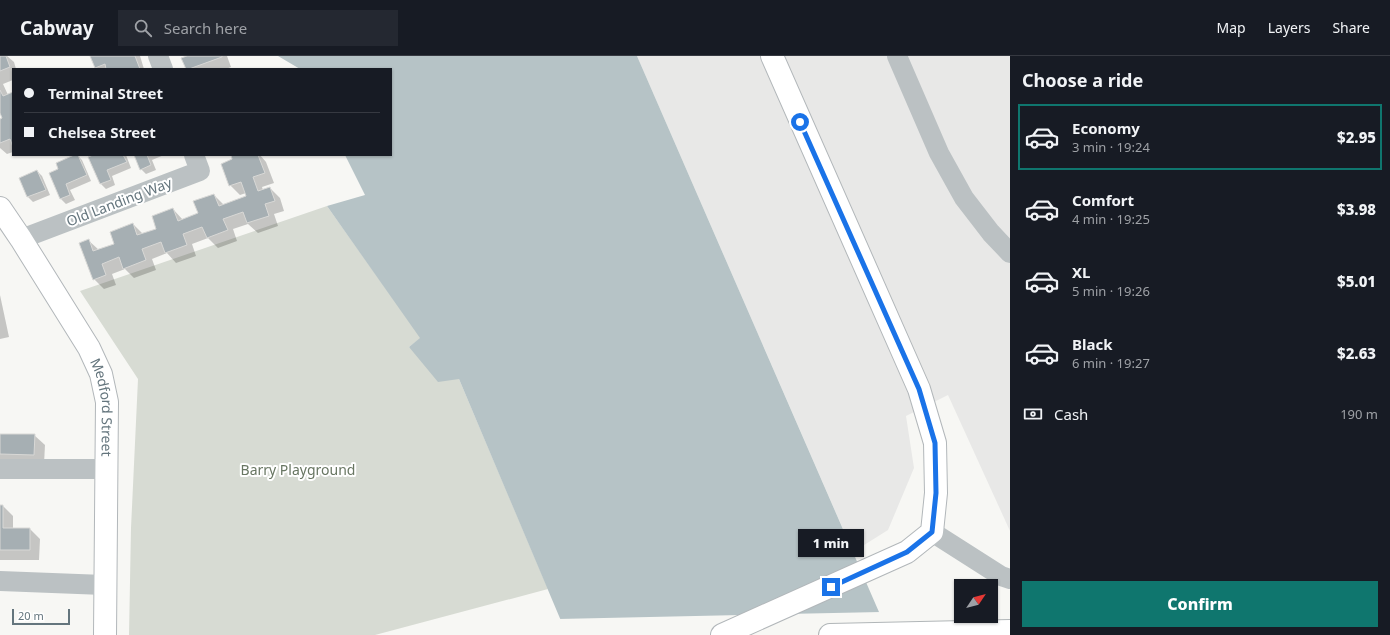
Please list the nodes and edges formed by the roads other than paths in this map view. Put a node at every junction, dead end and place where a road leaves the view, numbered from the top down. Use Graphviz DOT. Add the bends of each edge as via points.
graph roads {
  1 [pos="158,56"];
  2 [pos="772,56"];
  3 [pos="897,56"];
  4 [pos="163,68"];
  5 [pos="194,156"];
  6 [pos="0,208"];
  7 [pos="21,239"];
  8 [pos="1010,252"];
  9 [pos="0,469"];
  10 [pos="106,469"];
  11 [pos="932,532"];
  12 [pos="1010,579"];
  13 [pos="0,581"];
  14 [pos="104,585"];
  15 [pos="1010,631"];
  16 [pos="104,635"];
  17 [pos="722,635"];
  18 [pos="830,635"];
  19 [pos="850,635"];
  1 -- 4 [label="street"];
  2 -- 11 [label="main road" via="919,389 935,443 936,493"];
  3 -- 8 [label="street" via="939,153 964,198 991,233"];
  5 -- 7 [label="street, Old Landing Way" via="200,171"];
  6 -- 7 [label="main road, Medford Street"];
  7 -- 10 [label="main road, Medford Street" via="89,348 101,374 107,402"];
  9 -- 10 [label="street"];
  10 -- 14 [label="main road, Medford Street"];
  11 -- 12 [label="street" via="1001,576"];
  11 -- 17 [label="main road" via="907,552"];
  13 -- 14 [label="street"];
  14 -- 16 [label="main road, Medford Street"];
  15 -- 18 [label="main road"];
  15 -- 19 [label="main road"];
}
